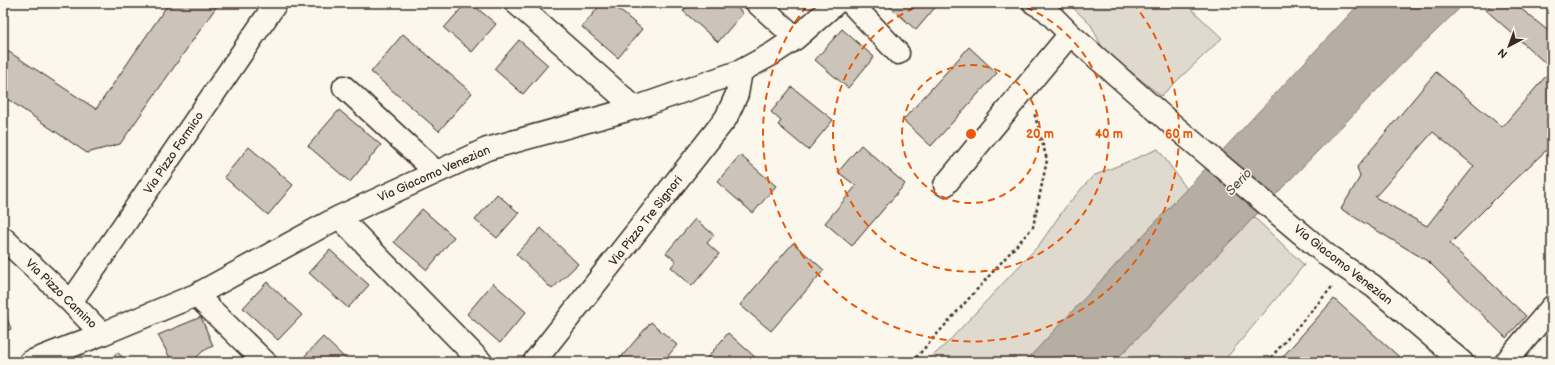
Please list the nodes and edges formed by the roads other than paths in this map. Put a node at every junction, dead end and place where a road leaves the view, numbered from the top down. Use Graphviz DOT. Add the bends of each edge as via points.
graph roads {
  1 [pos="276,3"];
  2 [pos="516,3"];
  3 [pos="757,3"];
  4 [pos="836,3"];
  5 [pos="851,3"];
  6 [pos="1041,5"];
  7 [pos="1070,34"];
  8 [pos="796,38"];
  9 [pos="898,54"];
  10 [pos="741,71"];
  11 [pos="344,87"];
  12 [pos="634,108"];
  13 [pos="436,172"];
  14 [pos="945,185"];
  15 [pos="339,217"];
  16 [pos="3,238"];
  17 [pos="196,295"];
  18 [pos="71,302"];
  19 [pos="1552,307"];
  20 [pos="102,334"];
  21 [pos="1509,361"];
  22 [pos="30,362"];
  23 [pos="265,362"];
  24 [pos="481,362"];
  25 [pos="534,362"];
  26 [pos="1462,362"];
  1 -- 18 [label="street, Via Pizzo Formico"];
  2 -- 12 [label="street"];
  3 -- 8 [label="street"];
  4 -- 8 [label="street, Via Giacomo Venezian"];
  5 -- 9 [label="street"];
  6 -- 7 [label="street, Via Giacomo Venezian"];
  7 -- 14 [label="street"];
  7 -- 26 [label="street, Via Giacomo Venezian" via="1328,256 1372,286"];
  8 -- 10 [label="street, Via Giacomo Venezian"];
  10 -- 12 [label="street, Via Giacomo Venezian"];
  10 -- 25 [label="street, Via Pizzo Tre Signori" via="737,94 726,118"];
  11 -- 13 [label="street"];
  12 -- 13 [label="street, Via Giacomo Venezian" via="487,149"];
  13 -- 15 [label="street, Via Giacomo Venezian"];
  15 -- 17 [label="street, Via Giacomo Venezian"];
  15 -- 24 [label="street"];
  16 -- 18 [label="street, Via Pizzo Camino"];
  17 -- 20 [label="street, Via Giacomo Venezian"];
  17 -- 23 [label="street"];
  18 -- 20 [label="street, Via Pizzo Camino"];
  19 -- 21 [label="street"];
  20 -- 22 [label="street, Via Giacomo Venezian"];
}
